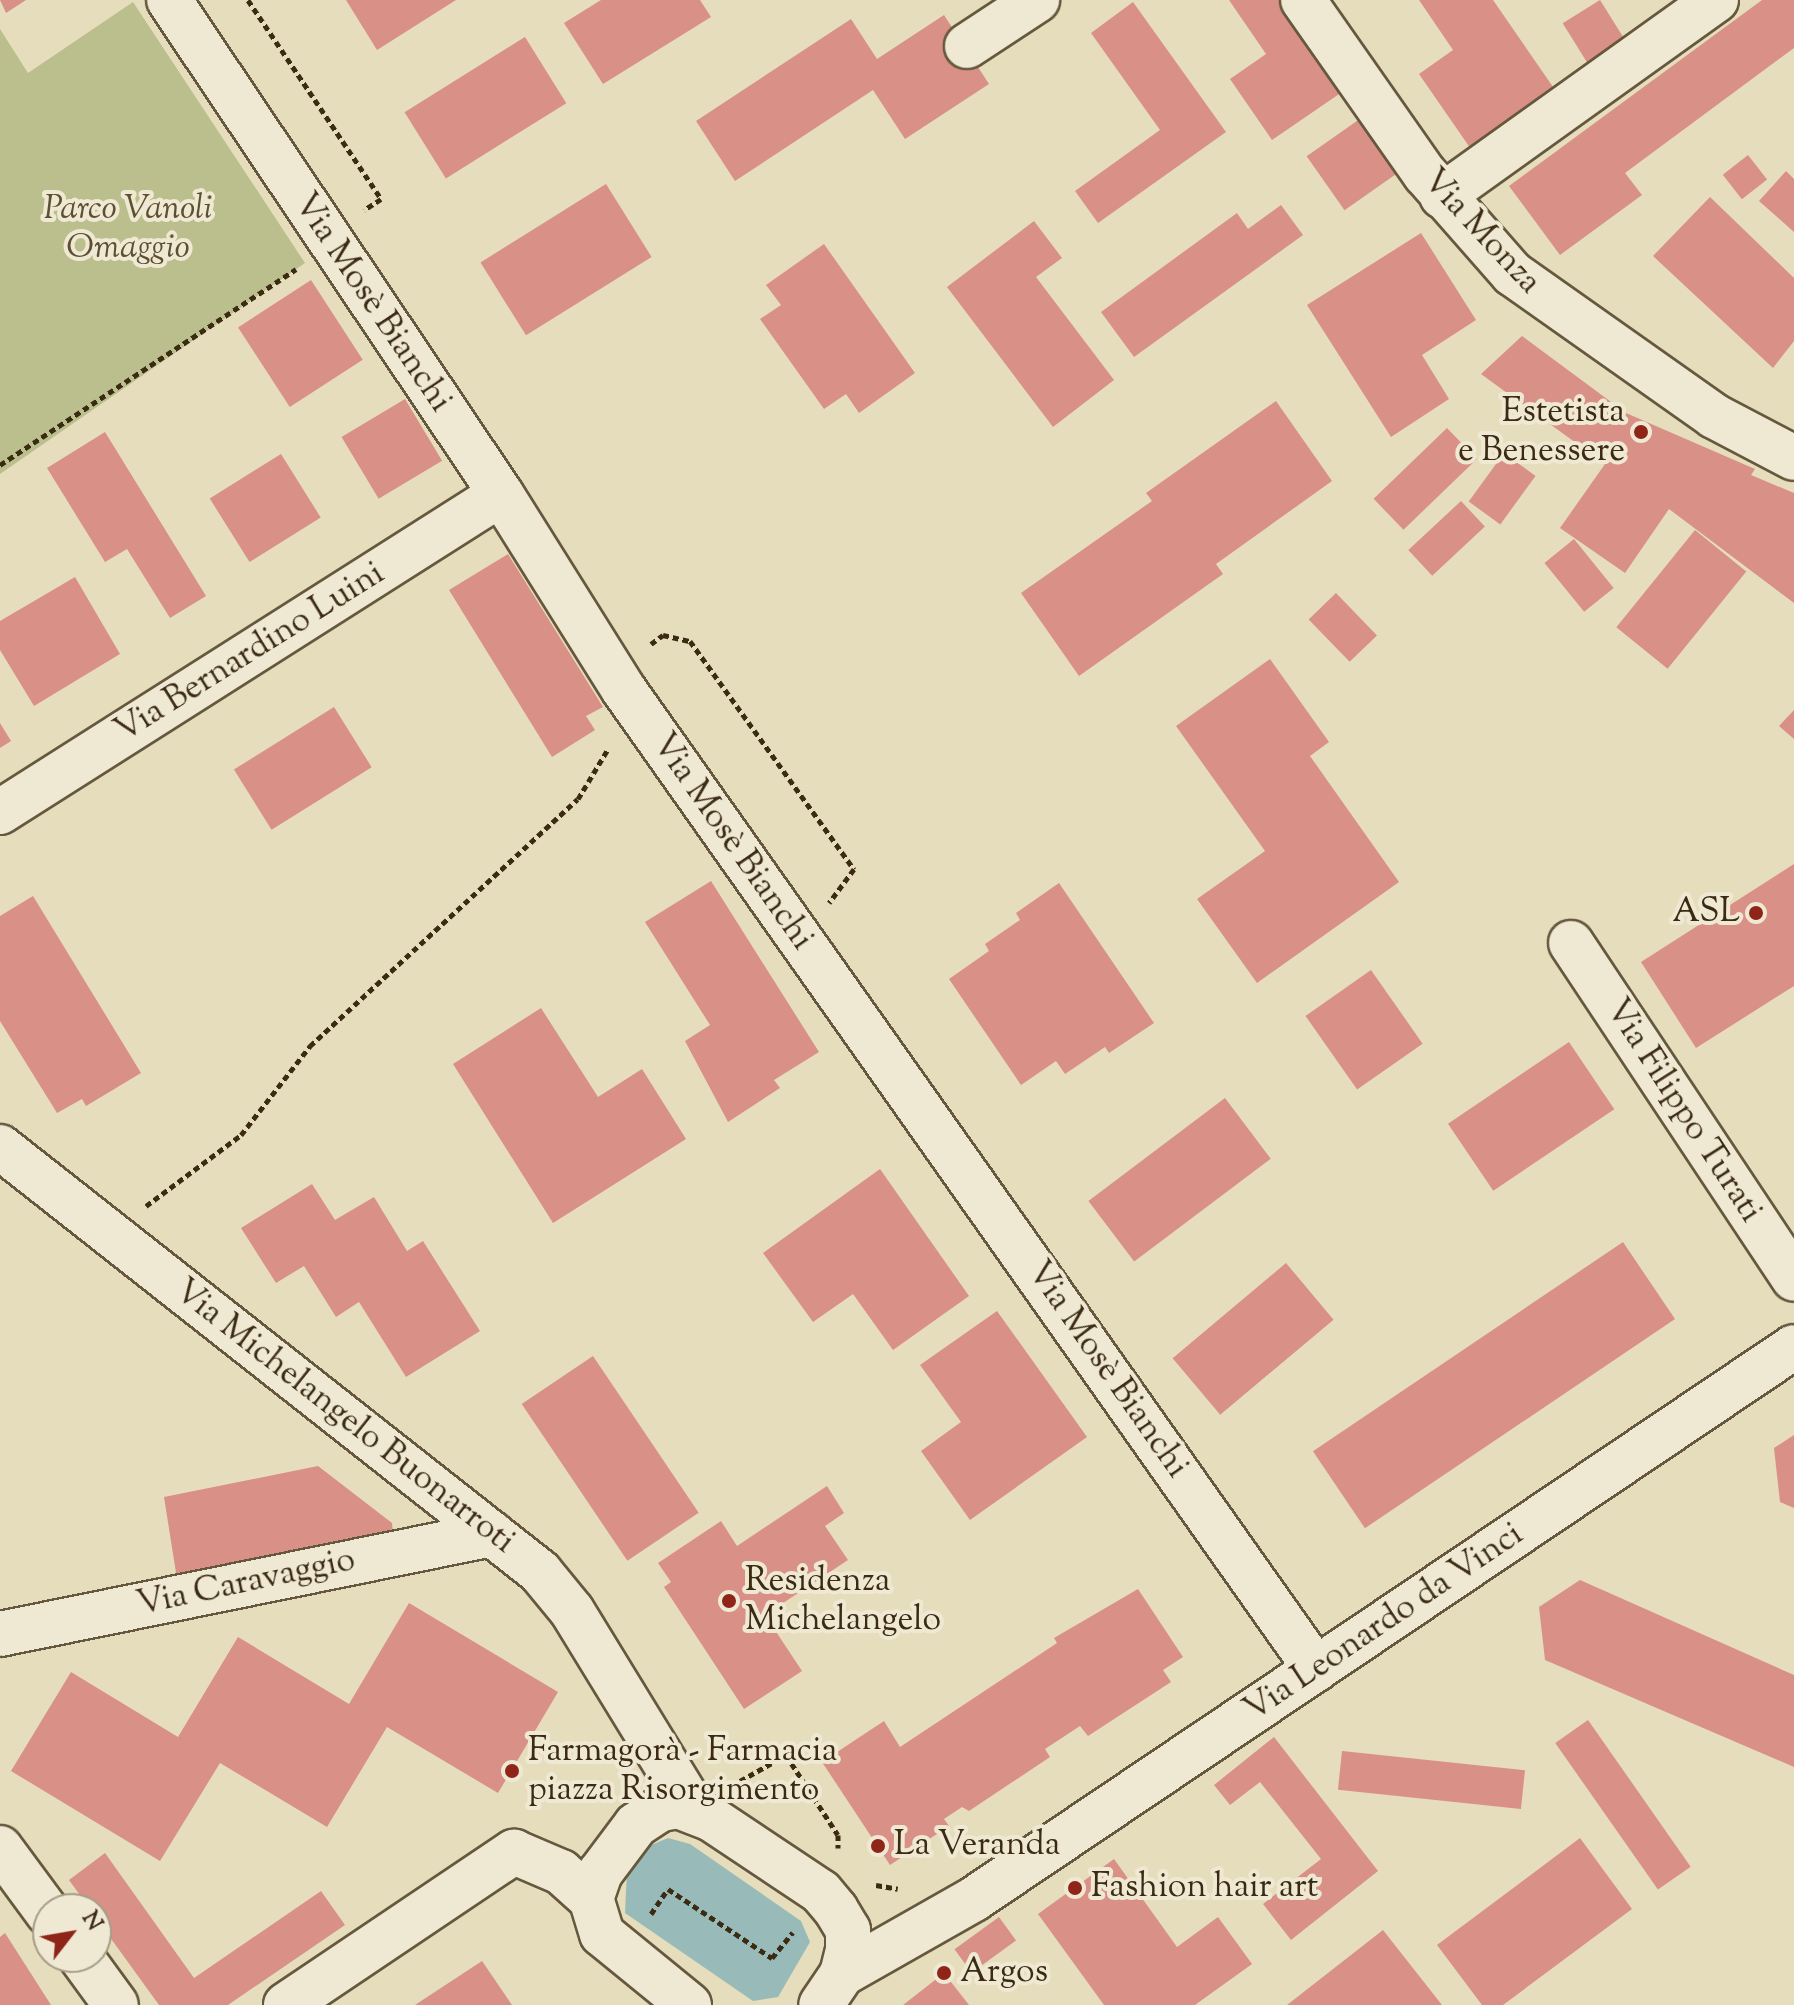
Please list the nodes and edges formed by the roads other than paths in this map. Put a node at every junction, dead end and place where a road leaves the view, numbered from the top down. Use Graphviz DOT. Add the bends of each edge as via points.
graph roads {
  1 [pos="169,0"];
  2 [pos="1037,0"];
  3 [pos="1303,0"];
  4 [pos="1716,0"];
  5 [pos="967,46"];
  6 [pos="1442,196"];
  7 [pos="1794,458"];
  8 [pos="501,494"];
  9 [pos="0,812"];
  10 [pos="1571,943"];
  11 [pos="0,1147"];
  12 [pos="1794,1279"];
  13 [pos="1794,1347"];
  14 [pos="492,1534"];
  15 [pos="0,1634"];
  16 [pos="1316,1669"];
  17 [pos="642,1730"];
  18 [pos="710,1800"];
  19 [pos="642,1819"];
  20 [pos="0,1848"];
  21 [pos="33,1893"];
  22 [pos="591,1899"];
  23 [pos="974,1899"];
  24 [pos="835,1908"];
  25 [pos="93,1973"];
  26 [pos="832,1989"];
  27 [pos="116,2005"];
  28 [pos="286,2005"];
  29 [pos="689,2005"];
  1 -- 8 [label="street, Via Mosè Bianchi" via="343,231"];
  2 -- 5 [label="street"];
  3 -- 6 [label="street, Via Monza"];
  4 -- 6 [label="street"];
  6 -- 7 [label="street, Via Monza" via="1533,290 1714,416"];
  8 -- 9 [label="street, Via Bernardino Luini"];
  8 -- 16 [label="street, Via Mosè Bianchi" via="624,690"];
  10 -- 12 [label="street, Via Filippo Turati"];
  11 -- 14 [label="street, Via Michelangelo Buonarroti"];
  13 -- 16 [label="street, Via Leonardo da Vinci"];
  14 -- 15 [label="street, Via Caravaggio"];
  14 -- 17 [label="street, Via Michelangelo Buonarroti" via="555,1587"];
  16 -- 23 [label="street, Via Leonardo da Vinci"];
  17 -- 18 [label="street, Via Michelangelo Buonarroti"];
  17 -- 19 [label="street, Via Michelangelo Buonarroti"];
  18 -- 19 [label="street" via="670,1807"];
  18 -- 24 [label="street"];
  19 -- 22 [label="street" via="606,1863"];
  20 -- 21 [label="street"];
  22 -- 28 [label="street" via="561,1872 514,1852"];
  22 -- 29 [label="street" via="595,1923 623,1956"];
  23 -- 24 [label="street, Via Leonardo da Vinci"];
  23 -- 26 [label="street, Via Leonardo da Vinci"];
  24 -- 26 [label="street" via="849,1941"];
  25 -- 27 [label="street"];
}
